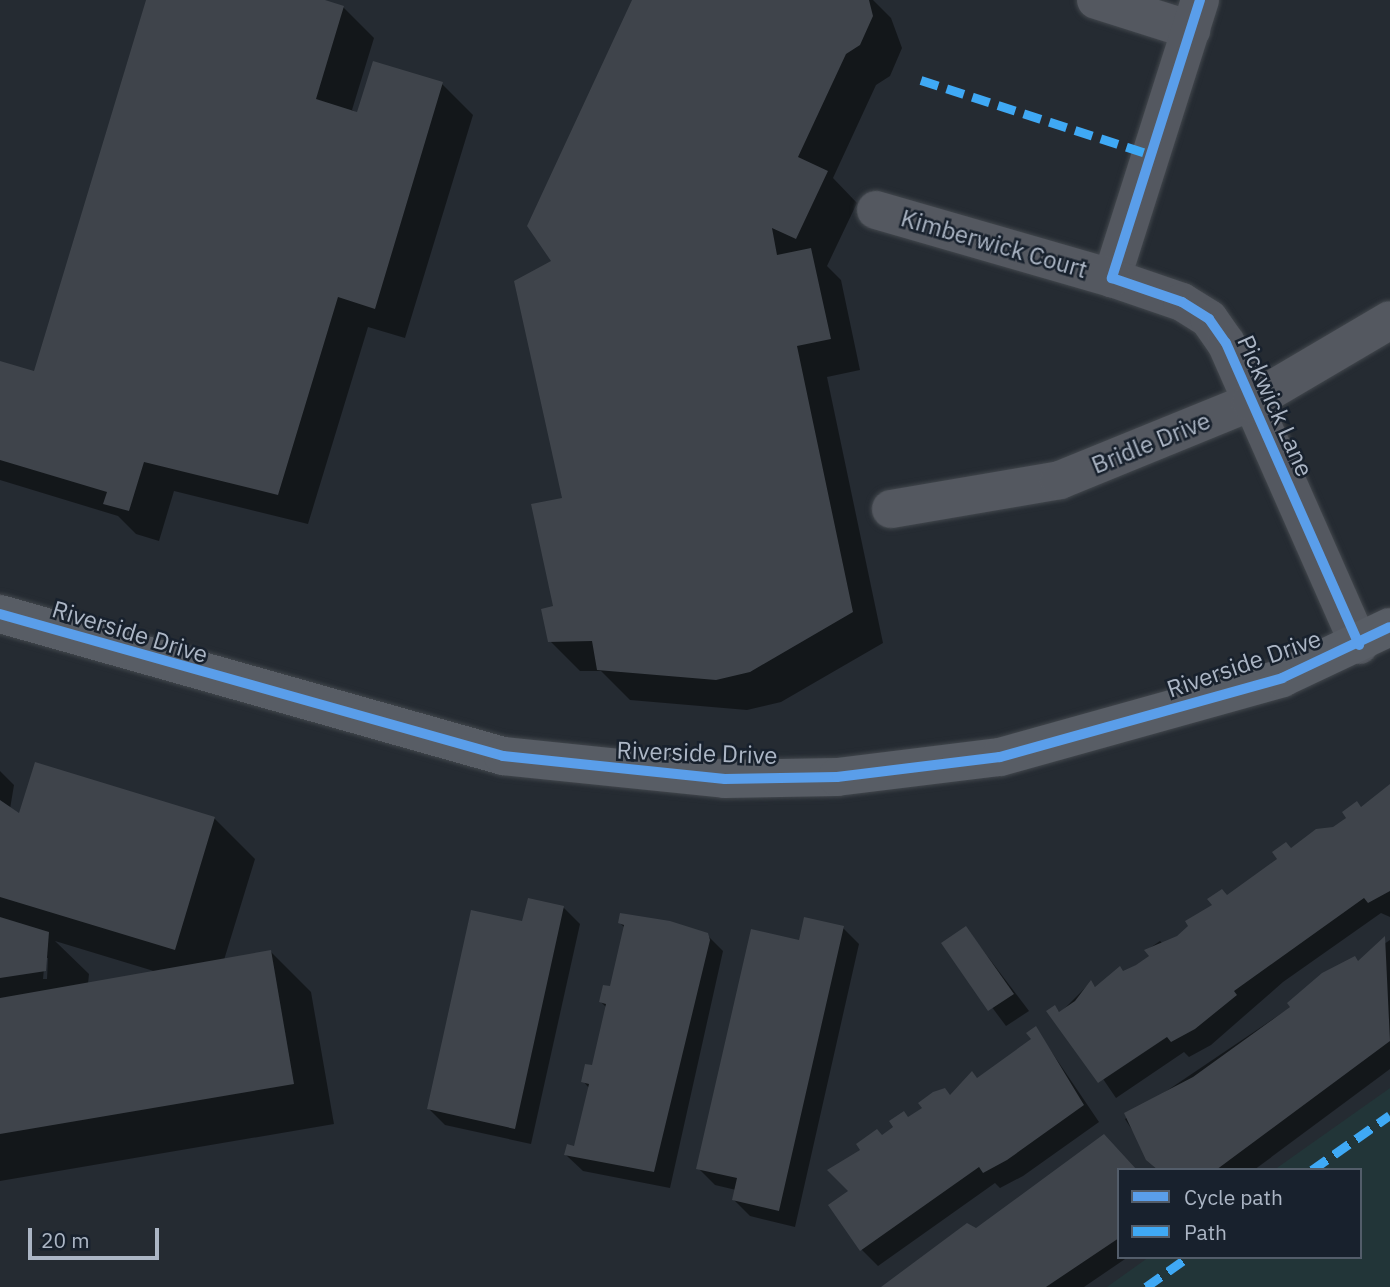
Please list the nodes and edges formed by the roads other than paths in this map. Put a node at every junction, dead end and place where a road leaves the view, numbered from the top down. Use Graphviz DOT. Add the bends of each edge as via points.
graph roads {
  1 [pos="1096,0"];
  2 [pos="1196,15"];
  3 [pos="876,210"];
  4 [pos="1112,278"];
  5 [pos="1390,320"];
  6 [pos="1251,402"];
  7 [pos="891,509"];
  8 [pos="0,614"];
  9 [pos="1375,636"];
  1 -- 2 [label="street"];
  2 -- 4 [label="street"];
  3 -- 4 [label="street, Kimberwick Court"];
  4 -- 6 [label="street, Pickwick Lane" via="1182,302 1209,319"];
  5 -- 6 [label="street, Bridle Drive"];
  6 -- 7 [label="street, Bridle Drive" via="1059,480"];
  6 -- 9 [label="street, Pickwick Lane"];
  8 -- 9 [label="main road, Riverside Drive" via="503,756 725,779 837,778 1000,757 1270,682"];
}
